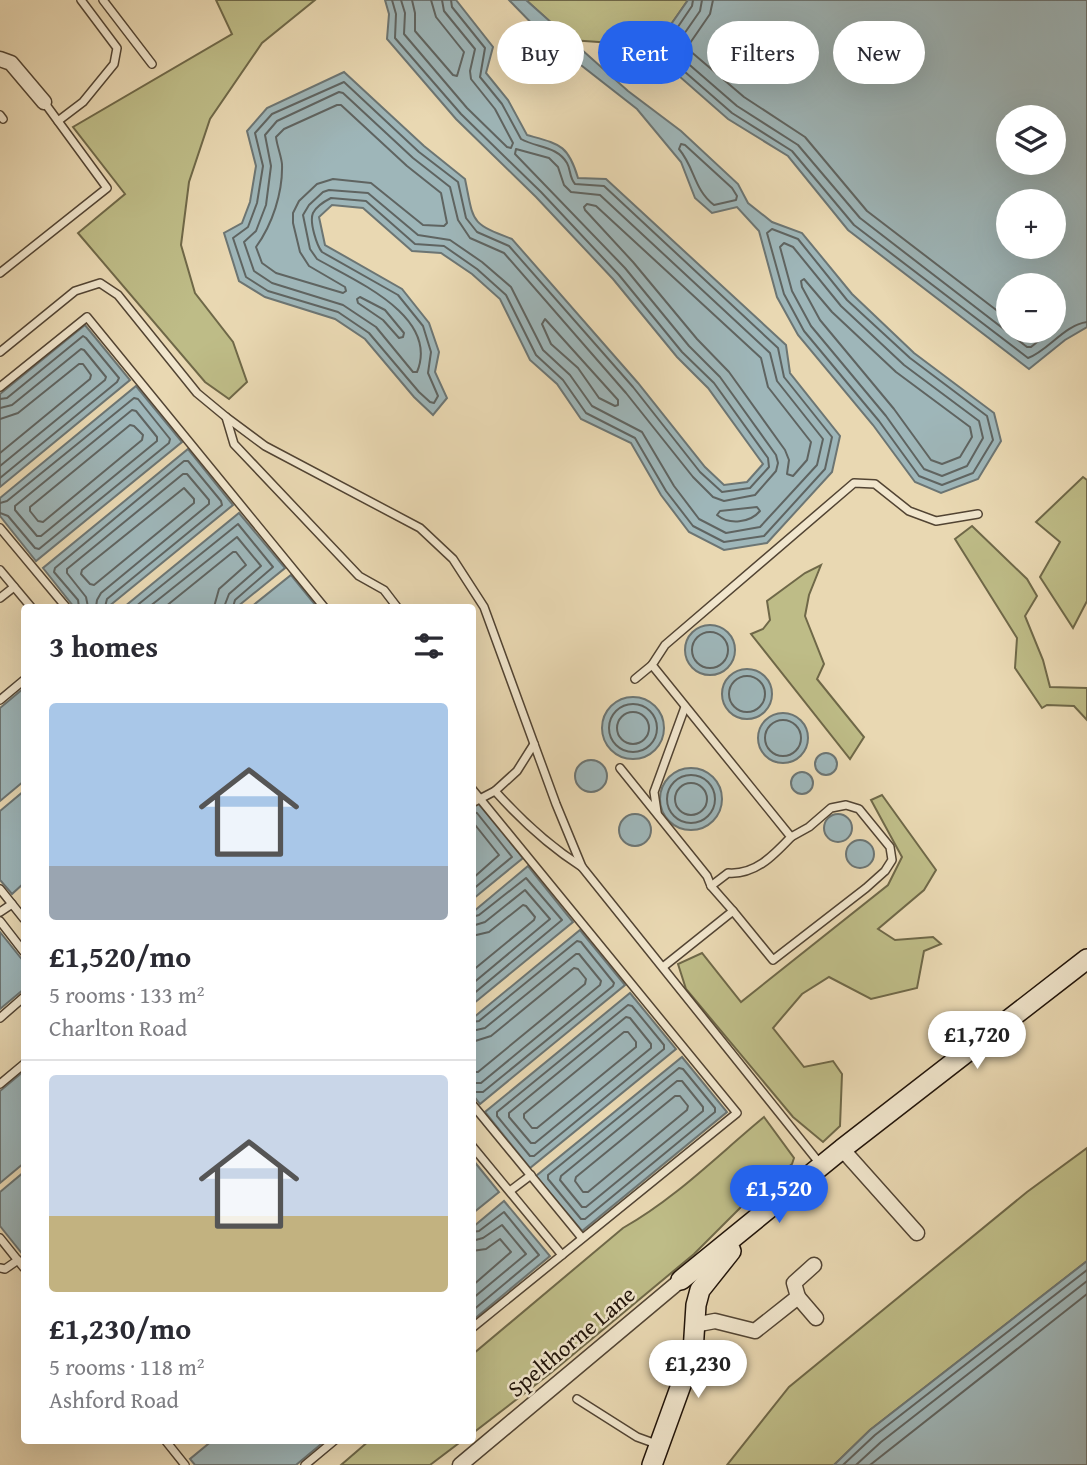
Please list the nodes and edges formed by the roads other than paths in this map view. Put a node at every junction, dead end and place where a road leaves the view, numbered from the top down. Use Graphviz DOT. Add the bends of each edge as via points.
graph roads {
  1 [pos="80,0"];
  2 [pos="103,0"];
  3 [pos="0,59"];
  4 [pos="152,64"];
  5 [pos="44,102"];
  6 [pos="58,121"];
  7 [pos="0,273"];
  8 [pos="0,352"];
  9 [pos="0,387"];
  10 [pos="226,417"];
  11 [pos="978,514"];
  12 [pos="0,528"];
  13 [pos="0,570"];
  14 [pos="14,587"];
  15 [pos="0,598"];
  16 [pos="28,604"];
  17 [pos="63,604"];
  18 [pos="322,604"];
  19 [pos="395,604"];
  20 [pos="652,665"];
  21 [pos="635,679"];
  22 [pos="21,682"];
  23 [pos="0,700"];
  24 [pos="685,707"];
  25 [pos="534,744"];
  26 [pos="620,768"];
  27 [pos="495,791"];
  28 [pos="476,800"];
  29 [pos="658,816"];
  30 [pos="791,837"];
  31 [pos="582,867"];
  32 [pos="711,886"];
  33 [pos="0,889"];
  34 [pos="12,904"];
  35 [pos="733,911"];
  36 [pos="0,912"];
  37 [pos="21,915"];
  38 [pos="0,922"];
  39 [pos="21,947"];
  40 [pos="1087,959"];
  41 [pos="663,967"];
  42 [pos="21,1000"];
  43 [pos="0,1018"];
  44 [pos="21,1066"];
  45 [pos="0,1084"];
  46 [pos="476,1108"];
  47 [pos="480,1113"];
  48 [pos="476,1116"];
  49 [pos="842,1149"];
  50 [pos="476,1151"];
  51 [pos="821,1165"];
  52 [pos="531,1175"];
  53 [pos="510,1191"];
  54 [pos="742,1229"];
  55 [pos="917,1233"];
  56 [pos="0,1238"];
  57 [pos="582,1238"];
  58 [pos="562,1255"];
  59 [pos="18,1260"];
  60 [pos="21,1264"];
  61 [pos="814,1265"];
  62 [pos="0,1268"];
  63 [pos="681,1280"];
  64 [pos="798,1297"];
  65 [pos="816,1318"];
  66 [pos="476,1325"];
  67 [pos="694,1325"];
  68 [pos="577,1398"];
  69 [pos="168,1444"];
  70 [pos="330,1444"];
  71 [pos="659,1446"];
  72 [pos="185,1465"];
  73 [pos="305,1465"];
  74 [pos="460,1465"];
  75 [pos="652,1465"];
  1 -- 6 [label="lane" via="117,48 114,64 83,102"];
  2 -- 4 [label="lane"];
  3 -- 5 [label="street" via="11,63"];
  5 -- 6 [label="lane"];
  6 -- 7 [label="lane" via="107,188"];
  8 -- 10 [label="lane" via="75,292 100,283 118,295 197,393"];
  9 -- 18 [label="lane" via="87,317"];
  10 -- 19 [label="lane" via="234,444 242,453 359,576 384,590"];
  10 -- 25 [label="lane" via="265,446 420,528 453,559 484,607"];
  11 -- 20 [label="lane" via="936,521 909,510 876,484 854,483 665,645"];
  12 -- 17 [label="lane"];
  13 -- 14 [label="lane"];
  14 -- 15 [label="lane"];
  14 -- 16 [label="lane"];
  20 -- 21 [label="lane"];
  20 -- 24 [label="lane"];
  22 -- 23 [label="lane"];
  24 -- 29 [label="lane" via="654,792"];
  24 -- 30 [label="lane"];
  25 -- 27 [label="lane" via="517,771"];
  25 -- 31 [label="lane"];
  26 -- 29 [label="lane"];
  27 -- 28 [label="lane"];
  27 -- 31 [label="lane" via="559,852"];
  28 -- 57 [label="lane" via="737,1113"];
  29 -- 32 [label="lane"];
  30 -- 32 [label="lane" via="769,860 741,874 728,873"];
  30 -- 35 [label="lane" via="831,808 846,805 859,809 890,847 892,860 866,888 773,960"];
  31 -- 41 [label="lane"];
  32 -- 35 [label="lane"];
  33 -- 34 [label="lane"];
  34 -- 36 [label="lane"];
  34 -- 37 [label="lane"];
  35 -- 41 [label="lane"];
  38 -- 39 [label="lane"];
  40 -- 49 [label="street"];
  41 -- 51 [label="lane"];
  42 -- 43 [label="lane"];
  44 -- 45 [label="lane"];
  46 -- 47 [label="lane"];
  47 -- 48 [label="lane"];
  47 -- 52 [label="lane"];
  49 -- 51 [label="street"];
  49 -- 55 [label="street"];
  50 -- 53 [label="lane"];
  51 -- 54 [label="street"];
  52 -- 53 [label="lane"];
  52 -- 57 [label="lane"];
  53 -- 58 [label="lane"];
  54 -- 63 [label="street" via="704,1250 691,1261"];
  54 -- 67 [label="street" via="726,1258 699,1290"];
  56 -- 59 [label="lane"];
  57 -- 58 [label="lane"];
  58 -- 66 [label="lane"];
  59 -- 60 [label="lane"];
  59 -- 62 [label="lane"];
  61 -- 64 [label="street" via="794,1283"];
  63 -- 67 [label="street" via="686,1310"];
  63 -- 74 [label="street, Spelthorne Lane"];
  64 -- 65 [label="street"];
  64 -- 67 [label="street" via="755,1331 715,1321"];
  67 -- 71 [label="street" via="693,1352"];
  68 -- 71 [label="lane"];
  69 -- 72 [label="lane"];
  70 -- 73 [label="lane"];
  71 -- 75 [label="street"];
}
